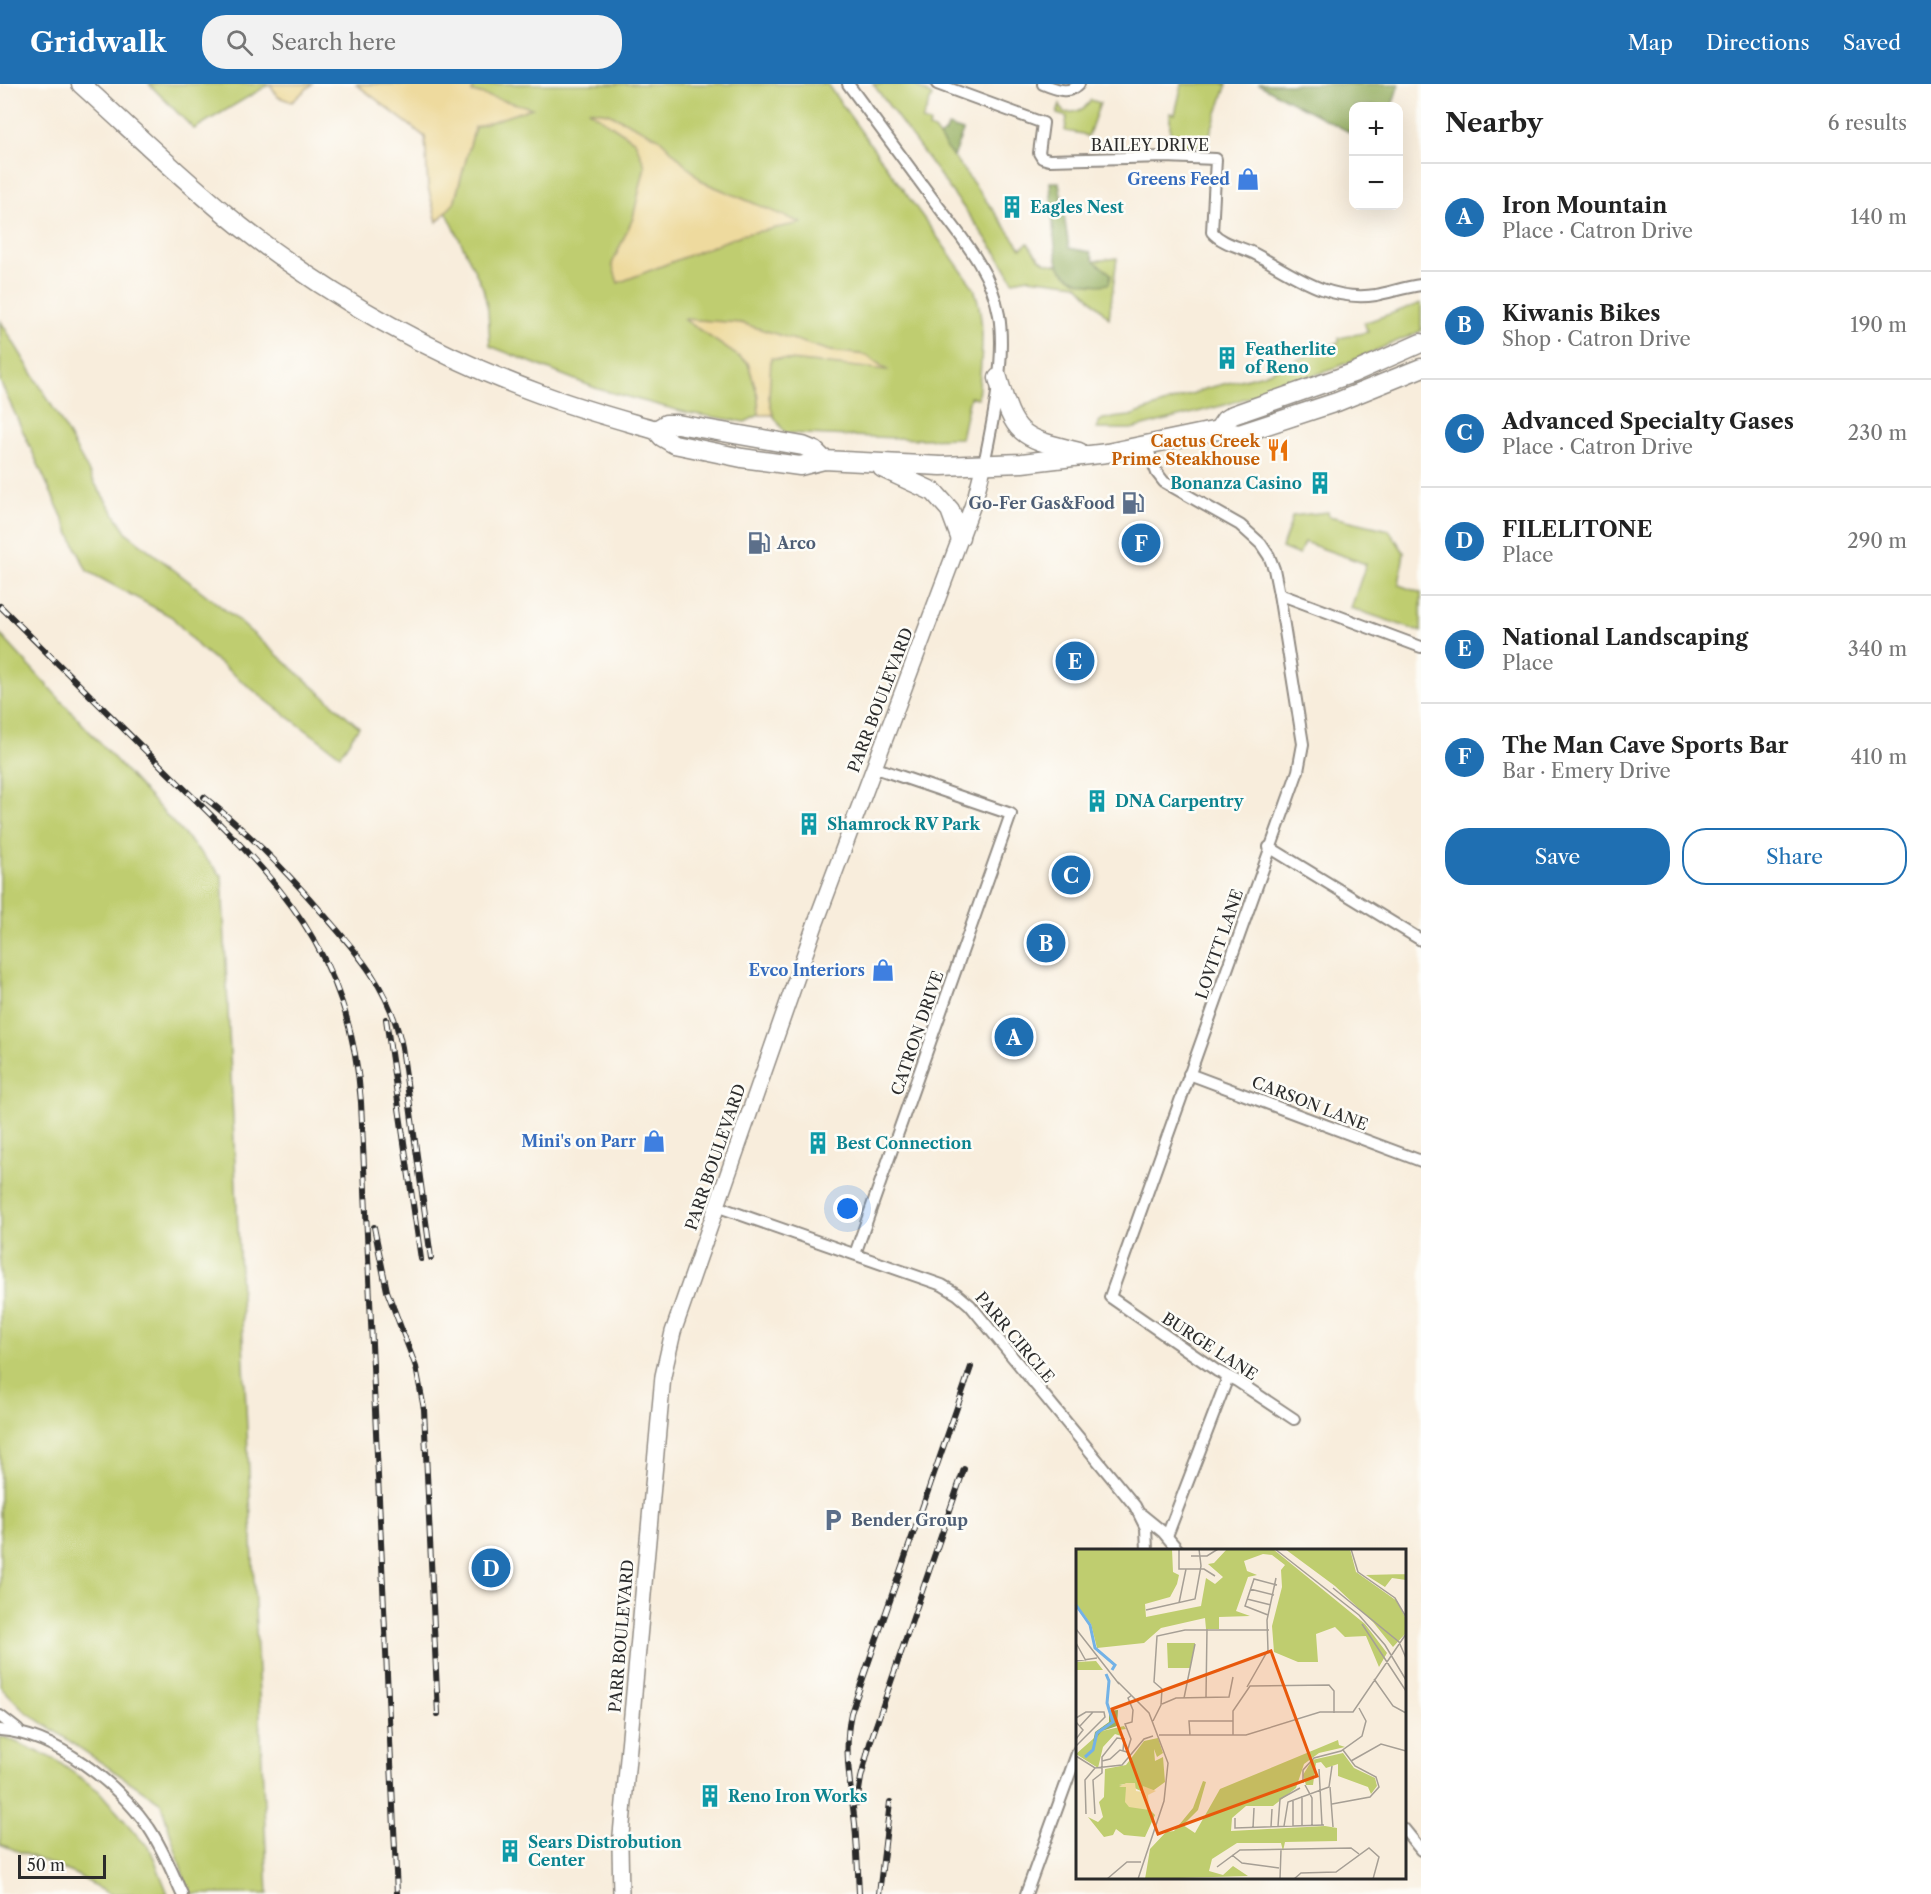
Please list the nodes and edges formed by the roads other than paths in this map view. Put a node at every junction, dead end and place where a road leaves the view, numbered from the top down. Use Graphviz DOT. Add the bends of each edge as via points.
graph roads {
  1 [pos="81,84"];
  2 [pos="848,84"];
  3 [pos="937,84"];
  4 [pos="1043,84"];
  5 [pos="1079,84"];
  6 [pos="1421,285"];
  7 [pos="1421,343"];
  8 [pos="1421,368"];
  9 [pos="998,378"];
  10 [pos="1218,430"];
  11 [pos="1146,445"];
  12 [pos="1089,455"];
  13 [pos="869,463"];
  14 [pos="984,464"];
  15 [pos="960,537"];
  16 [pos="1279,594"];
  17 [pos="1421,647"];
  18 [pos="873,767"];
  19 [pos="1269,847"];
  20 [pos="1421,940"];
  21 [pos="1189,1074"];
  22 [pos="1421,1161"];
  23 [pos="717,1206"];
  24 [pos="855,1254"];
  25 [pos="1110,1298"];
  26 [pos="1228,1377"];
  27 [pos="1294,1419"];
  28 [pos="1141,1515"];
  29 [pos="1167,1536"];
  30 [pos="1146,1549"];
  31 [pos="1177,1549"];
  32 [pos="0,1716"];
  33 [pos="0,1730"];
  34 [pos="21,1732"];
  35 [pos="1076,1754"];
  36 [pos="1406,1831"];
  37 [pos="1421,1850"];
  38 [pos="182,1894"];
  39 [pos="621,1894"];
  40 [pos="1026,1894"];
  1 -- 13 [label="main road" via="239,225 335,293 428,346 505,381 656,430 666,424 677,424 803,446 824,460"];
  2 -- 9 [label="street" via="985,273 999,316"];
  3 -- 6 [label="street, BAILEY DRIVE" via="1043,123 1039,153 1049,160 1216,159 1212,232 1217,238 1332,294 1374,295"];
  4 -- 5 [label="street" via="1068,91"];
  7 -- 10 [label="main road" via="1333,381 1233,415"];
  8 -- 10 [label="main road" via="1271,425 1239,434"];
  9 -- 12 [label="main road" via="1007,409 1021,431 1040,442"];
  9 -- 14 [label="street"];
  10 -- 11 [label="main road"];
  11 -- 12 [label="main road"];
  11 -- 16 [label="street, LOVITT LANE" via="1164,482 1240,525 1261,544 1274,569"];
  12 -- 14 [label="main road"];
  13 -- 14 [label="main road"];
  13 -- 15 [label="main road" via="934,492 950,510"];
  14 -- 15 [label="main road, PARR BOULEVARD"];
  15 -- 18 [label="main road, PARR BOULEVARD"];
  16 -- 17 [label="street"];
  16 -- 19 [label="street, LOVITT LANE" via="1303,744 1298,771"];
  18 -- 23 [label="main road, PARR BOULEVARD"];
  18 -- 24 [label="street, CATRON DRIVE" via="1011,814"];
  19 -- 20 [label="street"];
  19 -- 21 [label="street, LOVITT LANE"];
  21 -- 22 [label="street, CARSON LANE"];
  21 -- 25 [label="street, LOVITT LANE"];
  23 -- 24 [label="street, PARR CIRCLE"];
  23 -- 39 [label="main road, PARR BOULEVARD" via="673,1332 663,1376 620,1846"];
  24 -- 28 [label="street, PARR CIRCLE" via="942,1285 970,1305"];
  25 -- 26 [label="street, BURGE LANE"];
  26 -- 27 [label="street, BURGE LANE"];
  26 -- 29 [label="street"];
  28 -- 29 [label="street"];
  28 -- 30 [label="street, PARR CIRCLE" via="1146,1528"];
  29 -- 31 [label="street"];
  32 -- 34 [label="street"];
  33 -- 34 [label="street"];
  34 -- 38 [label="street" via="84,1764 129,1803 149,1828"];
  35 -- 40 [label="street"];
  36 -- 37 [label="street"];
}
